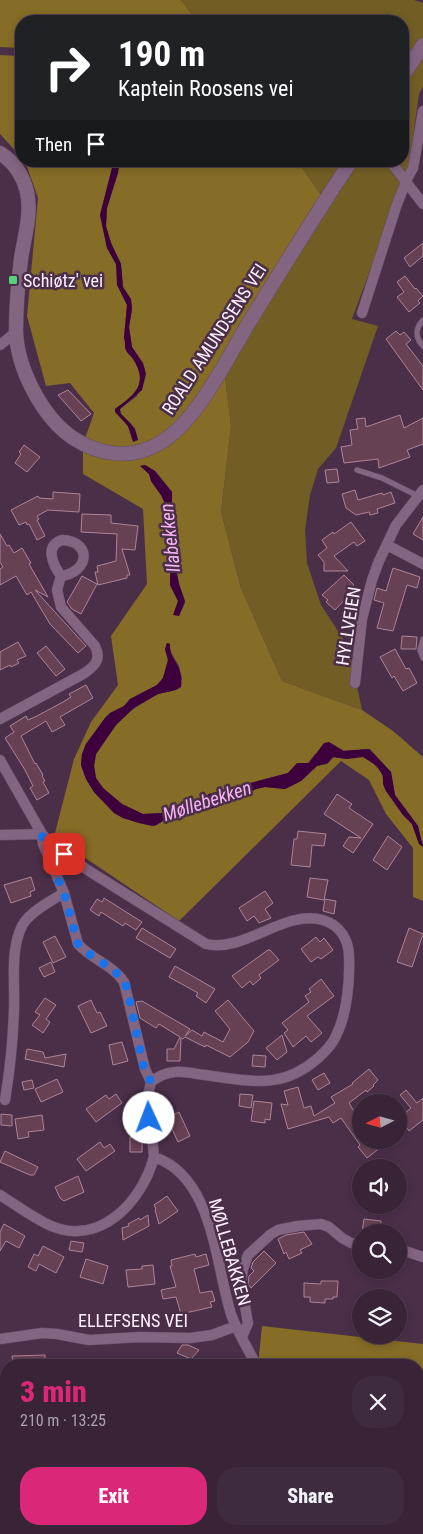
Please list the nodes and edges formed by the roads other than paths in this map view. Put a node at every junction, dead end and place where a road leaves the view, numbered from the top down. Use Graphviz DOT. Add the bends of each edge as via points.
graph roads {
  1 [pos="423,45"];
  2 [pos="409,66"];
  3 [pos="423,110"];
  4 [pos="0,152"];
  5 [pos="15,166"];
  6 [pos="16,167"];
  7 [pos="347,167"];
  8 [pos="395,167"];
  9 [pos="406,181"];
  10 [pos="423,204"];
  11 [pos="362,313"];
  12 [pos="423,320"];
  13 [pos="16,332"];
  14 [pos="0,345"];
  15 [pos="423,346"];
  16 [pos="357,470"];
  17 [pos="420,493"];
  18 [pos="386,544"];
  19 [pos="423,564"];
  20 [pos="61,576"];
  21 [pos="423,639"];
  22 [pos="423,658"];
  23 [pos="356,683"];
  24 [pos="0,719"];
  25 [pos="0,760"];
  26 [pos="42,834"];
  27 [pos="0,835"];
  28 [pos="64,893"];
  29 [pos="151,1082"];
  30 [pos="5,1100"];
  31 [pos="154,1157"];
  32 [pos="0,1195"];
  33 [pos="352,1242"];
  34 [pos="407,1252"];
  35 [pos="423,1257"];
  36 [pos="236,1326"];
  37 [pos="242,1336"];
  38 [pos="0,1339"];
  39 [pos="253,1359"];
  1 -- 2 [label="street"];
  3 -- 9 [label="street" via="413,168"];
  4 -- 5 [label="street, ROALD AMUNDSENS VEI"];
  6 -- 13 [label="street, ROALD AMUNDSENS VEI" via="27,193 28,209"];
  7 -- 13 [label="street, ROALD AMUNDSENS VEI" via="200,402 173,434 157,445 116,454 91,448 71,436 38,400 26,374"];
  8 -- 9 [label="street"];
  9 -- 10 [label="street"];
  9 -- 11 [label="street"];
  12 -- 15 [label="lane" via="417,333"];
  13 -- 14 [label="street"];
  16 -- 17 [label="lane, HYLLVEIEN"];
  17 -- 18 [label="street, HYLLVEIEN"];
  18 -- 19 [label="street"];
  18 -- 23 [label="street, HYLLVEIEN" via="362,619"];
  20 -- 24 [label="street" via="57,590 61,607 95,646 98,654 96,663 83,674"];
  21 -- 22 [label="lane" via="420,650"];
  25 -- 26 [label="street"];
  26 -- 27 [label="street"];
  26 -- 28 [label="street" via="43,844"];
  26 -- 29 [label="street" via="57,849 89,871 206,944 231,943 307,918 333,925 347,942 350,965 340,1027 332,1044 306,1068 274,1080 174,1072"];
  28 -- 29 [label="street" via="78,944 115,971 124,982 144,1069"];
  28 -- 30 [label="street" via="30,916 17,940 13,1040"];
  29 -- 31 [label="street" via="148,1095"];
  31 -- 32 [label="street" via="138,1193 126,1209 94,1228 71,1230 50,1226"];
  31 -- 36 [label="street, MØLLEBAKKEN" via="164,1160 183,1175 200,1201"];
  33 -- 37 [label="street, MØLLEBAKKEN" via="321,1224 278,1230 271,1234 248,1255 243,1269 241,1284 248,1323"];
  34 -- 35 [label="street"];
  36 -- 37 [label="street, MØLLEBAKKEN"];
  36 -- 38 [label="street, ELLEFSENS VEI" via="212,1335 190,1338 89,1340 42,1333"];
  37 -- 39 [label="street, MØLLEBAKKEN"];
}
